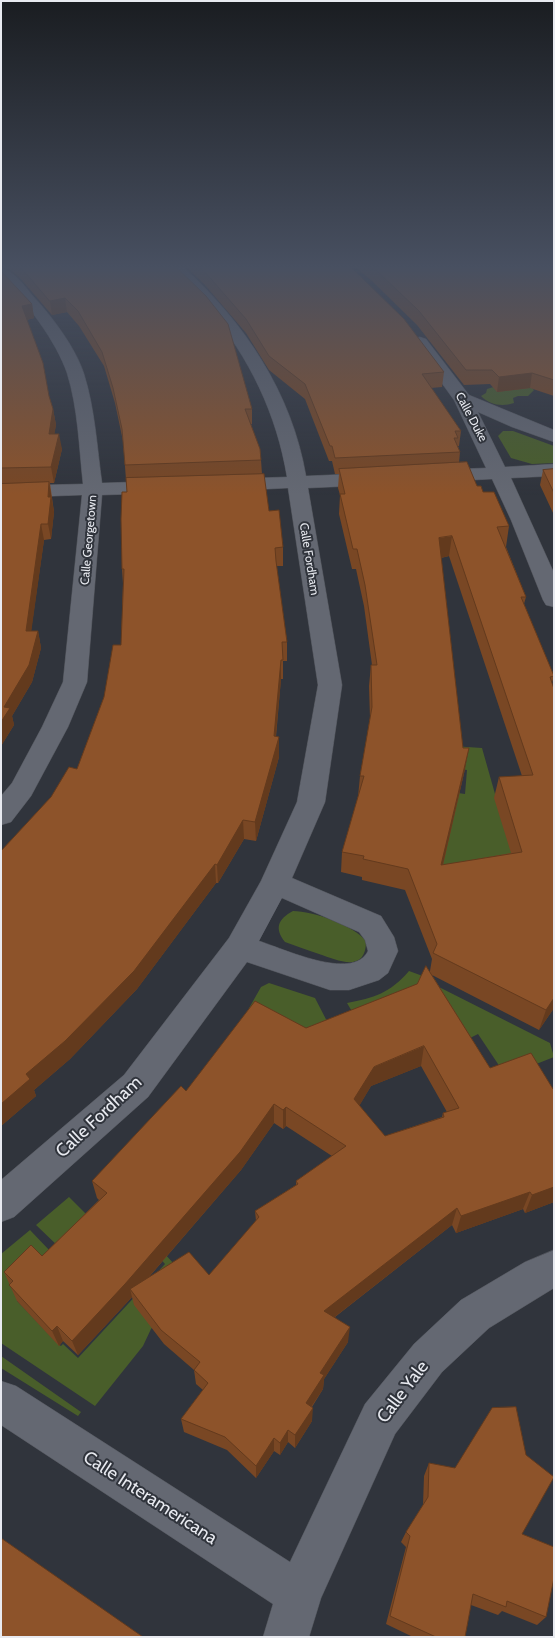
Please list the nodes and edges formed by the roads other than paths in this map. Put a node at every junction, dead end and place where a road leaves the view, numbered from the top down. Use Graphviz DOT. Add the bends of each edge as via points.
graph roads {
  1 [pos="59,341"];
  2 [pos="244,341"];
  3 [pos="419,341"];
  4 [pos="464,399"];
  5 [pos="554,436"];
  6 [pos="554,470"];
  7 [pos="499,473"];
  8 [pos="297,483"];
  9 [pos="210,486"];
  10 [pos="181,487"];
  11 [pos="94,489"];
  12 [pos="1,492"];
  13 [pos="554,600"];
  14 [pos="1,815"];
  15 [pos="275,884"];
  16 [pos="240,947"];
  17 [pos="1,1204"];
  18 [pos="554,1269"];
  19 [pos="1,1401"];
  20 [pos="299,1594"];
  21 [pos="286,1637"];
  1 -- 11 [label="street, Calle Georgetown" via="75,372 83,403"];
  2 -- 8 [label="street, Calle Fordham" via="281,414 292,450"];
  3 -- 4 [label="street, Calle Duke"];
  4 -- 5 [label="street"];
  4 -- 7 [label="street, Calle Duke"];
  6 -- 7 [label="street"];
  7 -- 8 [label="street"];
  7 -- 13 [label="street, Calle Duke"];
  8 -- 9 [label="street"];
  8 -- 15 [label="street, Calle Fordham" via="330,685 311,802"];
  10 -- 11 [label="street"];
  11 -- 12 [label="street"];
  11 -- 14 [label="street, Calle Georgetown" via="75,682 56,727 22,789"];
  15 -- 16 [label="street, Calle Fordham"];
  15 -- 16 [label="street" via="370,924 383,951 377,964 368,971 348,977 330,977"];
  16 -- 17 [label="street, Calle Fordham" via="136,1086"];
  18 -- 20 [label="street, Calle Yale" via="538,1275 475,1314 428,1358 380,1419"];
  19 -- 20 [label="street, Calle Interamericana"];
  20 -- 21 [label="street, Calle Yale"];
}
